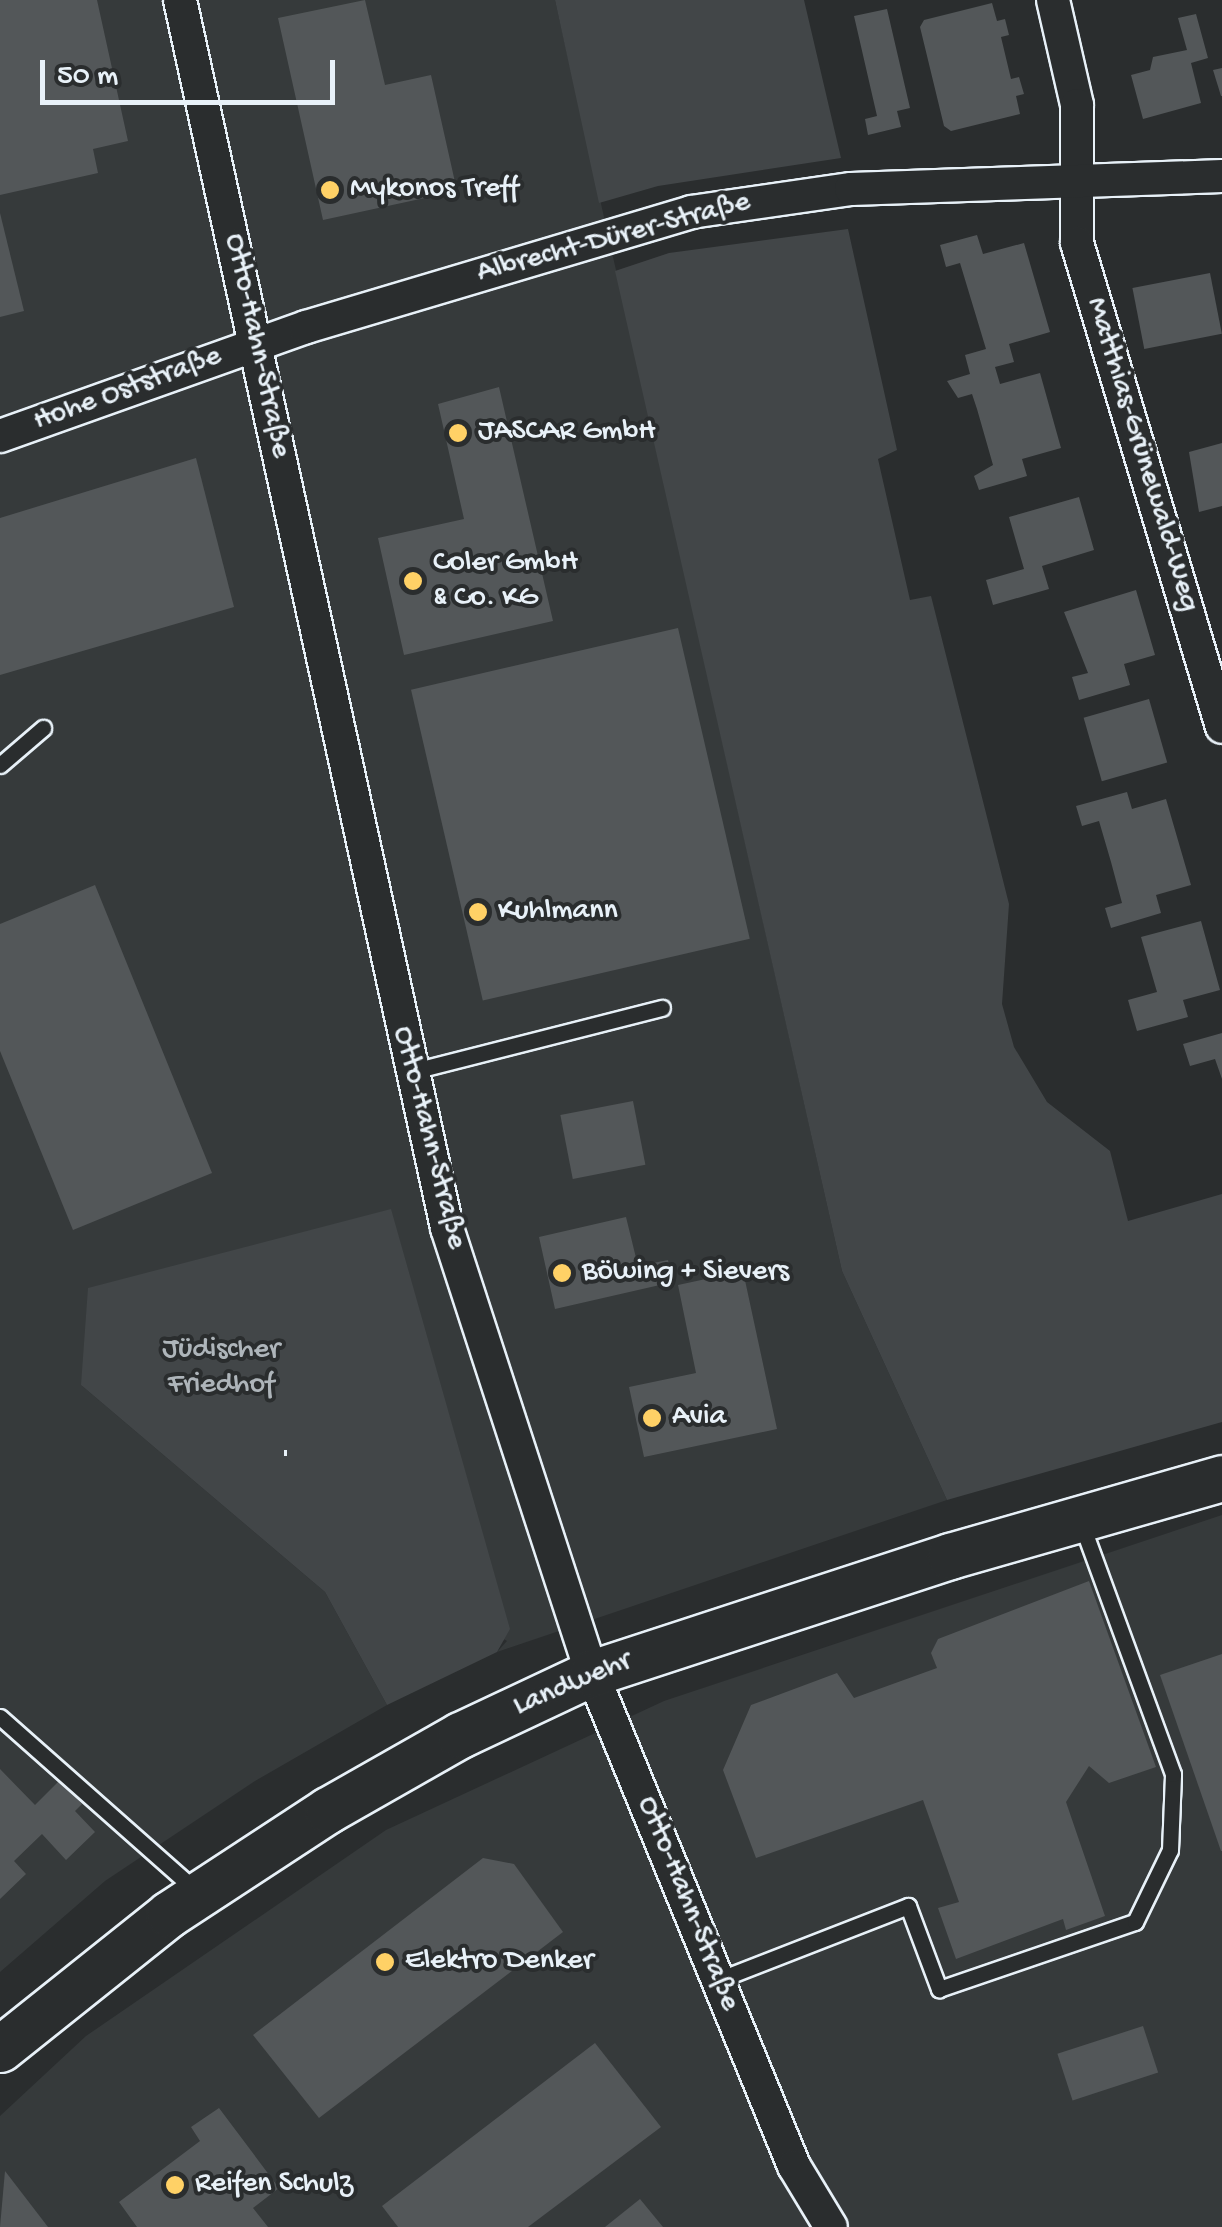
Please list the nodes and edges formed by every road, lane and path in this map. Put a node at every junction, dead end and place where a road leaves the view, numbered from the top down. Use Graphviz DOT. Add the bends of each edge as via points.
graph roads {
  1 [pos="180,0"];
  2 [pos="1053,0"];
  3 [pos="1222,176"];
  4 [pos="1074,182"];
  5 [pos="256,344"];
  6 [pos="0,436"];
  7 [pos="1222,727"];
  8 [pos="43,728"];
  9 [pos="0,765"];
  10 [pos="662,1008"];
  11 [pos="410,1072"];
  12 [pos="294,1453"];
  13 [pos="284,1454"];
  14 [pos="1222,1478"];
  15 [pos="1080,1518"];
  16 [pos="592,1673"];
  17 [pos="0,1717"];
  18 [pos="200,1893"];
  19 [pos="718,1980"];
  20 [pos="0,2049"];
  21 [pos="831,2227"];
  1 -- 5 [label="street, Otto-Hahn-Straße"];
  2 -- 4 [label="street, Matthias-Grünewald-Weg" via="1077,105"];
  3 -- 4 [label="street, Albrecht-Dürer-Straße"];
  4 -- 5 [label="street, Albrecht-Dürer-Straße" via="852,189 691,212"];
  4 -- 7 [label="street, Matthias-Grünewald-Weg" via="1077,243"];
  5 -- 6 [label="street, Hohe Oststraße"];
  5 -- 11 [label="street, Otto-Hahn-Straße"];
  8 -- 9 [label="lane"];
  10 -- 11 [label="lane"];
  11 -- 16 [label="street, Otto-Hahn-Straße" via="447,1228"];
  12 -- 13 [label="path"];
  14 -- 15 [label="main road, Landwehr"];
  15 -- 16 [label="main road, Landwehr"];
  15 -- 19 [label="lane" via="1172,1774 1170,1850 1134,1922 940,1988 908,1906"];
  16 -- 18 [label="main road, Landwehr" via="444,1744"];
  16 -- 19 [label="street, Otto-Hahn-Straße"];
  17 -- 18 [label="lane"];
  18 -- 20 [label="main road, Landwehr" via="70,1987"];
  19 -- 21 [label="street, Otto-Hahn-Straße" via="794,2166"];
}
